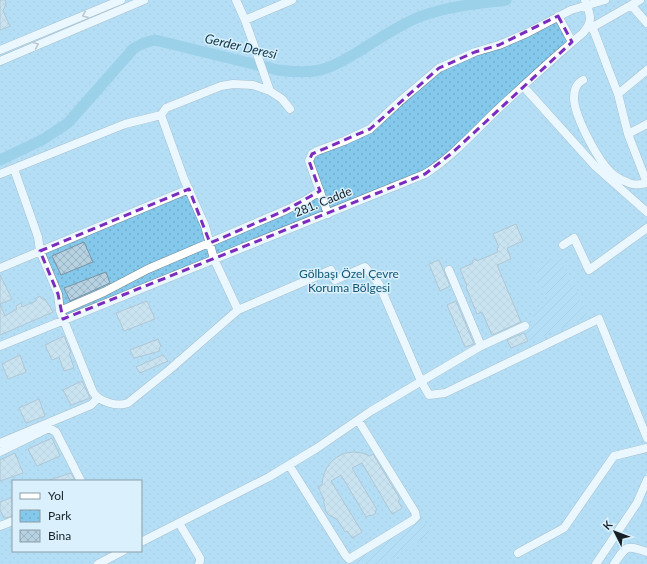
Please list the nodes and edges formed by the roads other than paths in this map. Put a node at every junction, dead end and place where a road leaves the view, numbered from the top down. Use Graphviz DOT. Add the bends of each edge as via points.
graph roads {
  1 [pos="121,0"];
  2 [pos="144,0"];
  3 [pos="236,0"];
  4 [pos="292,0"];
  5 [pos="605,0"];
  6 [pos="640,0"];
  7 [pos="586,3"];
  8 [pos="632,6"];
  9 [pos="558,16"];
  10 [pos="245,20"];
  11 [pos="647,23"];
  12 [pos="590,27"];
  13 [pos="572,42"];
  14 [pos="0,50"];
  15 [pos="0,61"];
  16 [pos="647,70"];
  17 [pos="583,80"];
  18 [pos="523,86"];
  19 [pos="270,91"];
  20 [pos="618,94"];
  21 [pos="290,109"];
  22 [pos="161,114"];
  23 [pos="647,124"];
  24 [pos="628,134"];
  25 [pos="14,169"];
  26 [pos="0,174"];
  27 [pos="189,189"];
  28 [pos="320,191"];
  29 [pos="647,212"];
  30 [pos="328,214"];
  31 [pos="647,228"];
  32 [pos="209,243"];
  33 [pos="563,245"];
  34 [pos="40,251"];
  35 [pos="214,259"];
  36 [pos="0,268"];
  37 [pos="449,270"];
  38 [pos="238,310"];
  39 [pos="60,311"];
  40 [pos="63,319"];
  41 [pos="525,326"];
  42 [pos="0,346"];
  43 [pos="481,346"];
  44 [pos="421,382"];
  45 [pos="98,399"];
  46 [pos="358,420"];
  47 [pos="647,438"];
  48 [pos="0,443"];
  49 [pos="647,448"];
  50 [pos="0,452"];
  51 [pos="289,465"];
  52 [pos="80,480"];
  53 [pos="647,480"];
  54 [pos="12,521"];
  55 [pos="179,523"];
  56 [pos="0,526"];
  57 [pos="142,542"];
  58 [pos="121,552"];
  59 [pos="647,552"];
  60 [pos="518,553"];
  61 [pos="200,563"];
  62 [pos="98,564"];
  63 [pos="596,564"];
  64 [pos="614,564"];
  1 -- 14 [label="street, one-way"];
  15 -- 2 [label="street, one-way"];
  3 -- 10 [label="street"];
  4 -- 10 [label="street"];
  5 -- 7 [label="street"];
  6 -- 8 [label="street, 281. Cadde"];
  7 -- 9 [label="street"];
  7 -- 12 [label="street" via="591,18"];
  8 -- 11 [label="street"];
  8 -- 12 [label="street, 281. Cadde"];
  9 -- 13 [label="street"];
  9 -- 28 [label="street" via="527,33 438,68 370,128 312,154 309,161"];
  10 -- 19 [label="street"];
  12 -- 13 [label="street, 281. Cadde"];
  12 -- 20 [label="street"];
  13 -- 18 [label="street, 281. Cadde"];
  16 -- 20 [label="street"];
  17 -- 24 [label="street" via="575,88 575,105 599,158 611,172 629,184 647,183"];
  18 -- 29 [label="street" via="595,166"];
  18 -- 30 [label="street, 281. Cadde" via="435,168 403,184"];
  19 -- 21 [label="street" via="282,99"];
  19 -- 22 [label="street" via="253,85 228,85 166,108"];
  20 -- 24 [label="street"];
  22 -- 25 [label="street" via="125,124"];
  22 -- 27 [label="street"];
  23 -- 24 [label="street"];
  25 -- 26 [label="street"];
  25 -- 34 [label="street" via="38,237"];
  27 -- 32 [label="street" via="205,226"];
  27 -- 34 [label="street"];
  28 -- 30 [label="street"];
  28 -- 32 [label="street" via="286,210"];
  30 -- 35 [label="street, 281. Cadde"];
  31 -- 33 [label="street" via="589,270 574,238"];
  32 -- 35 [label="street"];
  32 -- 39 [label="street" via="148,268 104,292"];
  34 -- 36 [label="street"];
  34 -- 39 [label="street" via="58,294"];
  35 -- 38 [label="street"];
  35 -- 40 [label="street, 281. Cadde"];
  37 -- 43 [label="street"];
  38 -- 44 [label="street" via="331,270 335,280 365,267 379,284"];
  38 -- 45 [label="street" via="128,403 120,405"];
  39 -- 40 [label="street"];
  40 -- 42 [label="street, 281. Cadde"];
  40 -- 45 [label="street"];
  41 -- 43 [label="street"];
  43 -- 44 [label="street"];
  44 -- 46 [label="street"];
  44 -- 47 [label="street" via="429,396 445,393 599,319"];
  45 -- 48 [label="street" via="91,405"];
  46 -- 51 [label="street"];
  46 -- 51 [label="street" via="415,512 416,517 413,520 349,559"];
  49 -- 60 [label="street" via="614,456 564,528"];
  50 -- 52 [label="street" via="49,428 56,432"];
  51 -- 55 [label="street"];
  53 -- 63 [label="street" via="637,503"];
  54 -- 56 [label="street"];
  55 -- 57 [label="street"];
  55 -- 61 [label="street"];
  58 -- 62 [label="street"];
  59 -- 64 [label="street" via="628,548"];
}
